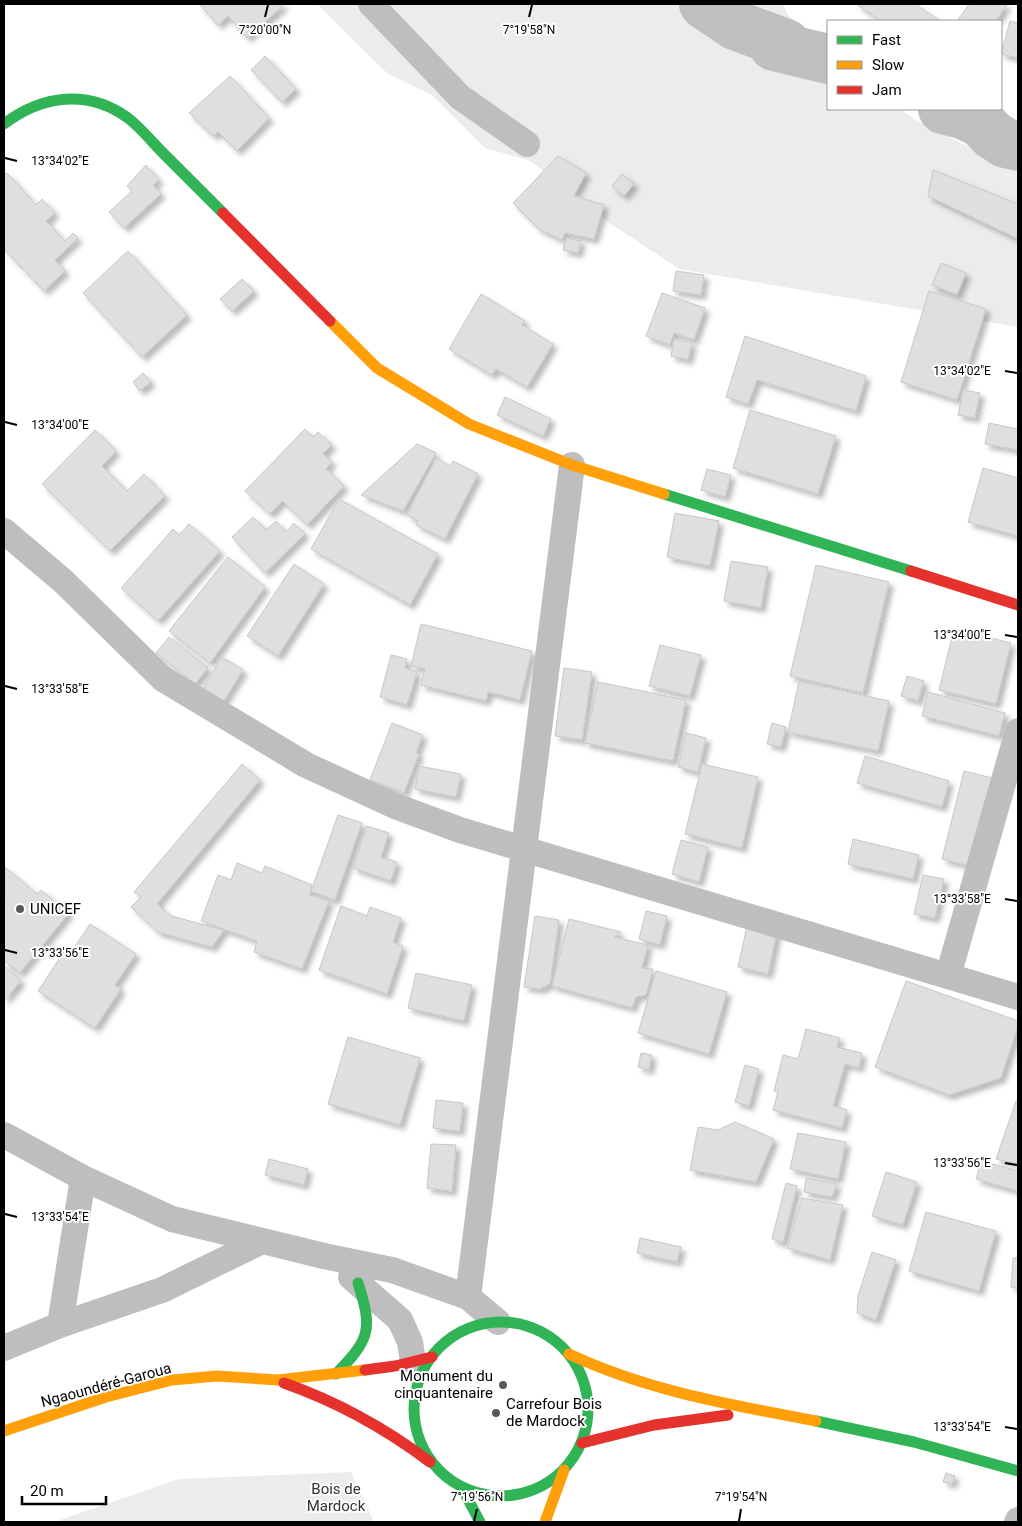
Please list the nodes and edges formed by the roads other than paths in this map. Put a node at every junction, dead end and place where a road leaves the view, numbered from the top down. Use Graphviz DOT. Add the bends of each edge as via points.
graph roads {
  1 [pos="371,4"];
  2 [pos="4,124"];
  3 [pos="528,144"];
  4 [pos="572,465"];
  5 [pos="4,531"];
  6 [pos="1018,606"];
  7 [pos="1018,731"];
  8 [pos="524,849"];
  9 [pos="948,976"];
  10 [pos="1018,997"];
  11 [pos="4,1134"];
  12 [pos="83,1178"];
  13 [pos="262,1241"];
  14 [pos="324,1256"];
  15 [pos="358,1282"];
  16 [pos="468,1297"];
  17 [pos="498,1322"];
  18 [pos="60,1324"];
  19 [pos="4,1348"];
  20 [pos="569,1354"];
  21 [pos="423,1359"];
  22 [pos="336,1374"];
  23 [pos="278,1380"];
  24 [pos="762,1412"];
  25 [pos="4,1431"];
  26 [pos="582,1443"];
  27 [pos="433,1465"];
  28 [pos="564,1470"];
  29 [pos="1018,1471"];
  30 [pos="462,1488"];
  31 [pos="480,1522"];
  32 [pos="545,1522"];
  1 -- 3 [label="street" via="460,97"];
  2 -- 4 [label="main road" via="16,113 54,100 89,99 128,118 377,368 468,424"];
  4 -- 6 [label="main road"];
  4 -- 8 [label="street"];
  5 -- 8 [label="street" via="63,581 164,679 306,765 396,806"];
  7 -- 9 [label="street"];
  8 -- 9 [label="street"];
  8 -- 16 [label="street"];
  9 -- 10 [label="street"];
  11 -- 12 [label="street"];
  12 -- 13 [label="street" via="172,1219"];
  12 -- 18 [label="street"];
  13 -- 14 [label="street"];
  13 -- 18 [label="street" via="162,1290"];
  14 -- 15 [label="street"];
  14 -- 16 [label="street" via="392,1270"];
  15 -- 21 [label="street" via="400,1320 410,1342"];
  15 -- 22 [label="main road" via="369,1315 368,1328 354,1356"];
  16 -- 17 [label="street"];
  17 -- 20 [label="main road" via="537,1330"];
  17 -- 21 [label="main road" via="473,1327"];
  18 -- 19 [label="street"];
  20 -- 24 [label="main road" via="603,1372 641,1385 690,1399"];
  20 -- 26 [label="main road" via="584,1381 588,1412"];
  21 -- 22 [label="main road, Ngaoundéré-Garoua"];
  21 -- 27 [label="main road" via="414,1411 419,1440"];
  22 -- 23 [label="main road, Ngaoundéré-Garoua"];
  23 -- 25 [label="main road, Ngaoundéré-Garoua" via="217,1376 172,1380 106,1397"];
  23 -- 27 [label="main road, Ngaoundéré-Garoua" via="360,1414 398,1437"];
  24 -- 26 [label="main road" via="677,1420"];
  24 -- 29 [label="main road" via="945,1449"];
  26 -- 28 [label="main road"];
  27 -- 30 [label="main road"];
  28 -- 30 [label="main road" via="534,1491 498,1498"];
  28 -- 32 [label="main road"];
  30 -- 31 [label="main road"];
}
